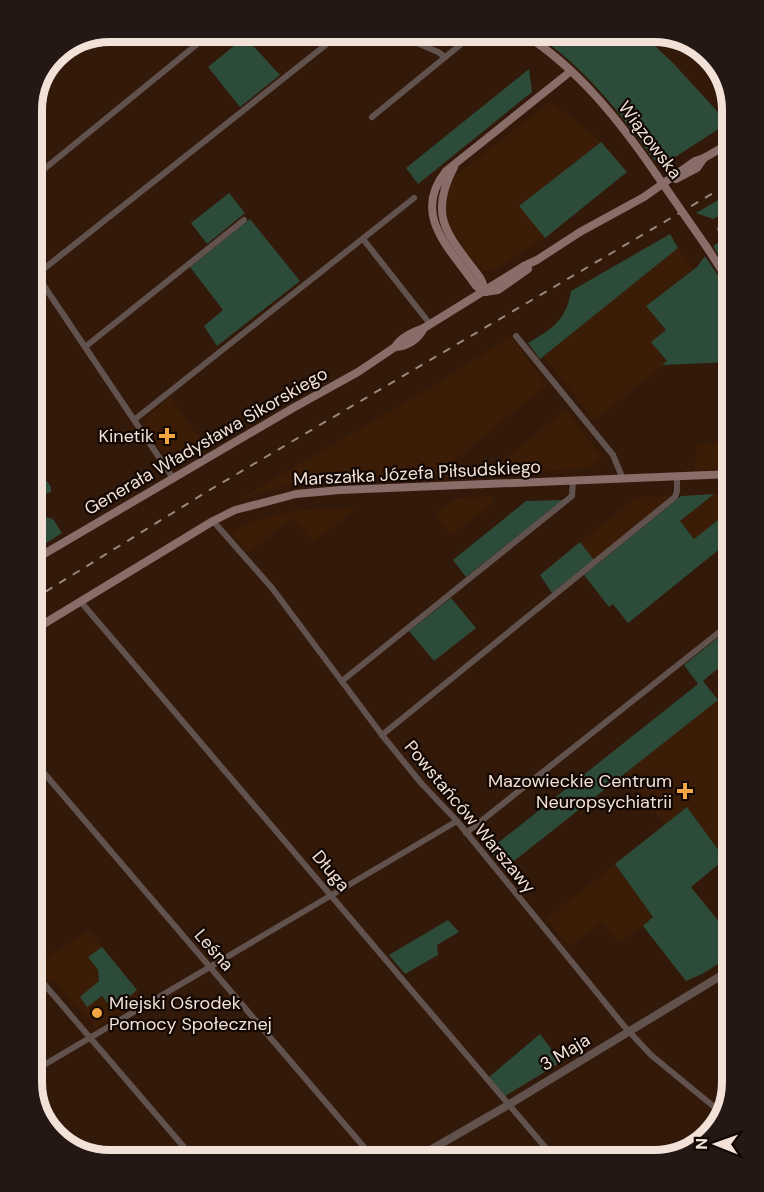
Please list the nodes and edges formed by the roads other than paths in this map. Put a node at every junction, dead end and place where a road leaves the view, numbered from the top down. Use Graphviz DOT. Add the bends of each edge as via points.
graph roads {
  1 [pos="200,42"];
  2 [pos="329,42"];
  3 [pos="414,42"];
  4 [pos="464,42"];
  5 [pos="534,42"];
  6 [pos="445,57"];
  7 [pos="571,71"];
  8 [pos="372,117"];
  9 [pos="722,147"];
  10 [pos="42,171"];
  11 [pos="414,198"];
  12 [pos="244,220"];
  13 [pos="363,239"];
  14 [pos="42,270"];
  15 [pos="722,271"];
  16 [pos="42,284"];
  17 [pos="484,292"];
  18 [pos="427,326"];
  19 [pos="516,336"];
  20 [pos="85,347"];
  21 [pos="134,420"];
  22 [pos="722,475"];
  23 [pos="677,477"];
  24 [pos="173,478"];
  25 [pos="623,479"];
  26 [pos="573,481"];
  27 [pos="213,522"];
  28 [pos="42,555"];
  29 [pos="81,602"];
  30 [pos="42,625"];
  31 [pos="722,630"];
  32 [pos="342,681"];
  33 [pos="382,735"];
  34 [pos="42,771"];
  35 [pos="457,821"];
  36 [pos="466,833"];
  37 [pos="332,895"];
  38 [pos="208,966"];
  39 [pos="722,975"];
  40 [pos="42,982"];
  41 [pos="629,1031"];
  42 [pos="90,1038"];
  43 [pos="42,1066"];
  44 [pos="508,1104"];
  45 [pos="717,1109"];
  46 [pos="186,1150"];
  47 [pos="366,1150"];
  48 [pos="430,1150"];
  49 [pos="547,1150"];
  1 -- 10 [label="street"];
  2 -- 14 [label="street"];
  3 -- 6 [label="street"];
  4 -- 6 [label="street"];
  5 -- 7 [label="main road, Wiązowska"];
  6 -- 8 [label="street"];
  7 -- 15 [label="main road, Wiązowska, bridge" via="615,118"];
  7 -- 17 [label="main road" via="446,171 434,191 434,222 442,240"];
  9 -- 17 [label="main road, Generała Władysława Sikorskiego"];
  11 -- 13 [label="street"];
  12 -- 20 [label="street"];
  13 -- 18 [label="street"];
  13 -- 21 [label="street"];
  16 -- 20 [label="street"];
  17 -- 18 [label="main road, Generała Władysława Sikorskiego"];
  18 -- 24 [label="main road, Generała Władysława Sikorskiego" via="403,338 337,385"];
  19 -- 25 [label="street" via="613,455"];
  20 -- 21 [label="street"];
  21 -- 24 [label="street"];
  22 -- 23 [label="main road, Marszałka Józefa Piłsudskiego"];
  23 -- 25 [label="main road, Marszałka Józefa Piłsudskiego"];
  23 -- 33 [label="street" via="675,497"];
  24 -- 28 [label="main road, Generała Władysława Sikorskiego"];
  25 -- 26 [label="main road, Marszałka Józefa Piłsudskiego"];
  26 -- 27 [label="main road, Marszałka Józefa Piłsudskiego" via="312,492 246,507"];
  26 -- 32 [label="street" via="572,496"];
  27 -- 29 [label="main road, Marszałka Józefa Piłsudskiego"];
  27 -- 32 [label="street, Powstańców Warszawy" via="272,588"];
  29 -- 30 [label="main road, Marszałka Józefa Piłsudskiego"];
  29 -- 37 [label="street, Długa"];
  31 -- 36 [label="street"];
  32 -- 33 [label="street, Powstańców Warszawy"];
  33 -- 35 [label="street, Powstańców Warszawy"];
  34 -- 38 [label="street, Leśna"];
  35 -- 36 [label="street, Powstańców Warszawy"];
  35 -- 37 [label="street"];
  36 -- 41 [label="street, Powstańców Warszawy"];
  37 -- 38 [label="street"];
  37 -- 44 [label="street, Długa"];
  38 -- 42 [label="street"];
  38 -- 47 [label="street, Leśna"];
  39 -- 41 [label="street, 3 Maja"];
  40 -- 42 [label="street"];
  41 -- 44 [label="street, 3 Maja"];
  41 -- 45 [label="street, Powstańców Warszawy" via="651,1055"];
  42 -- 43 [label="street"];
  42 -- 46 [label="street"];
  44 -- 48 [label="street, 3 Maja"];
  44 -- 49 [label="street, Długa"];
}
